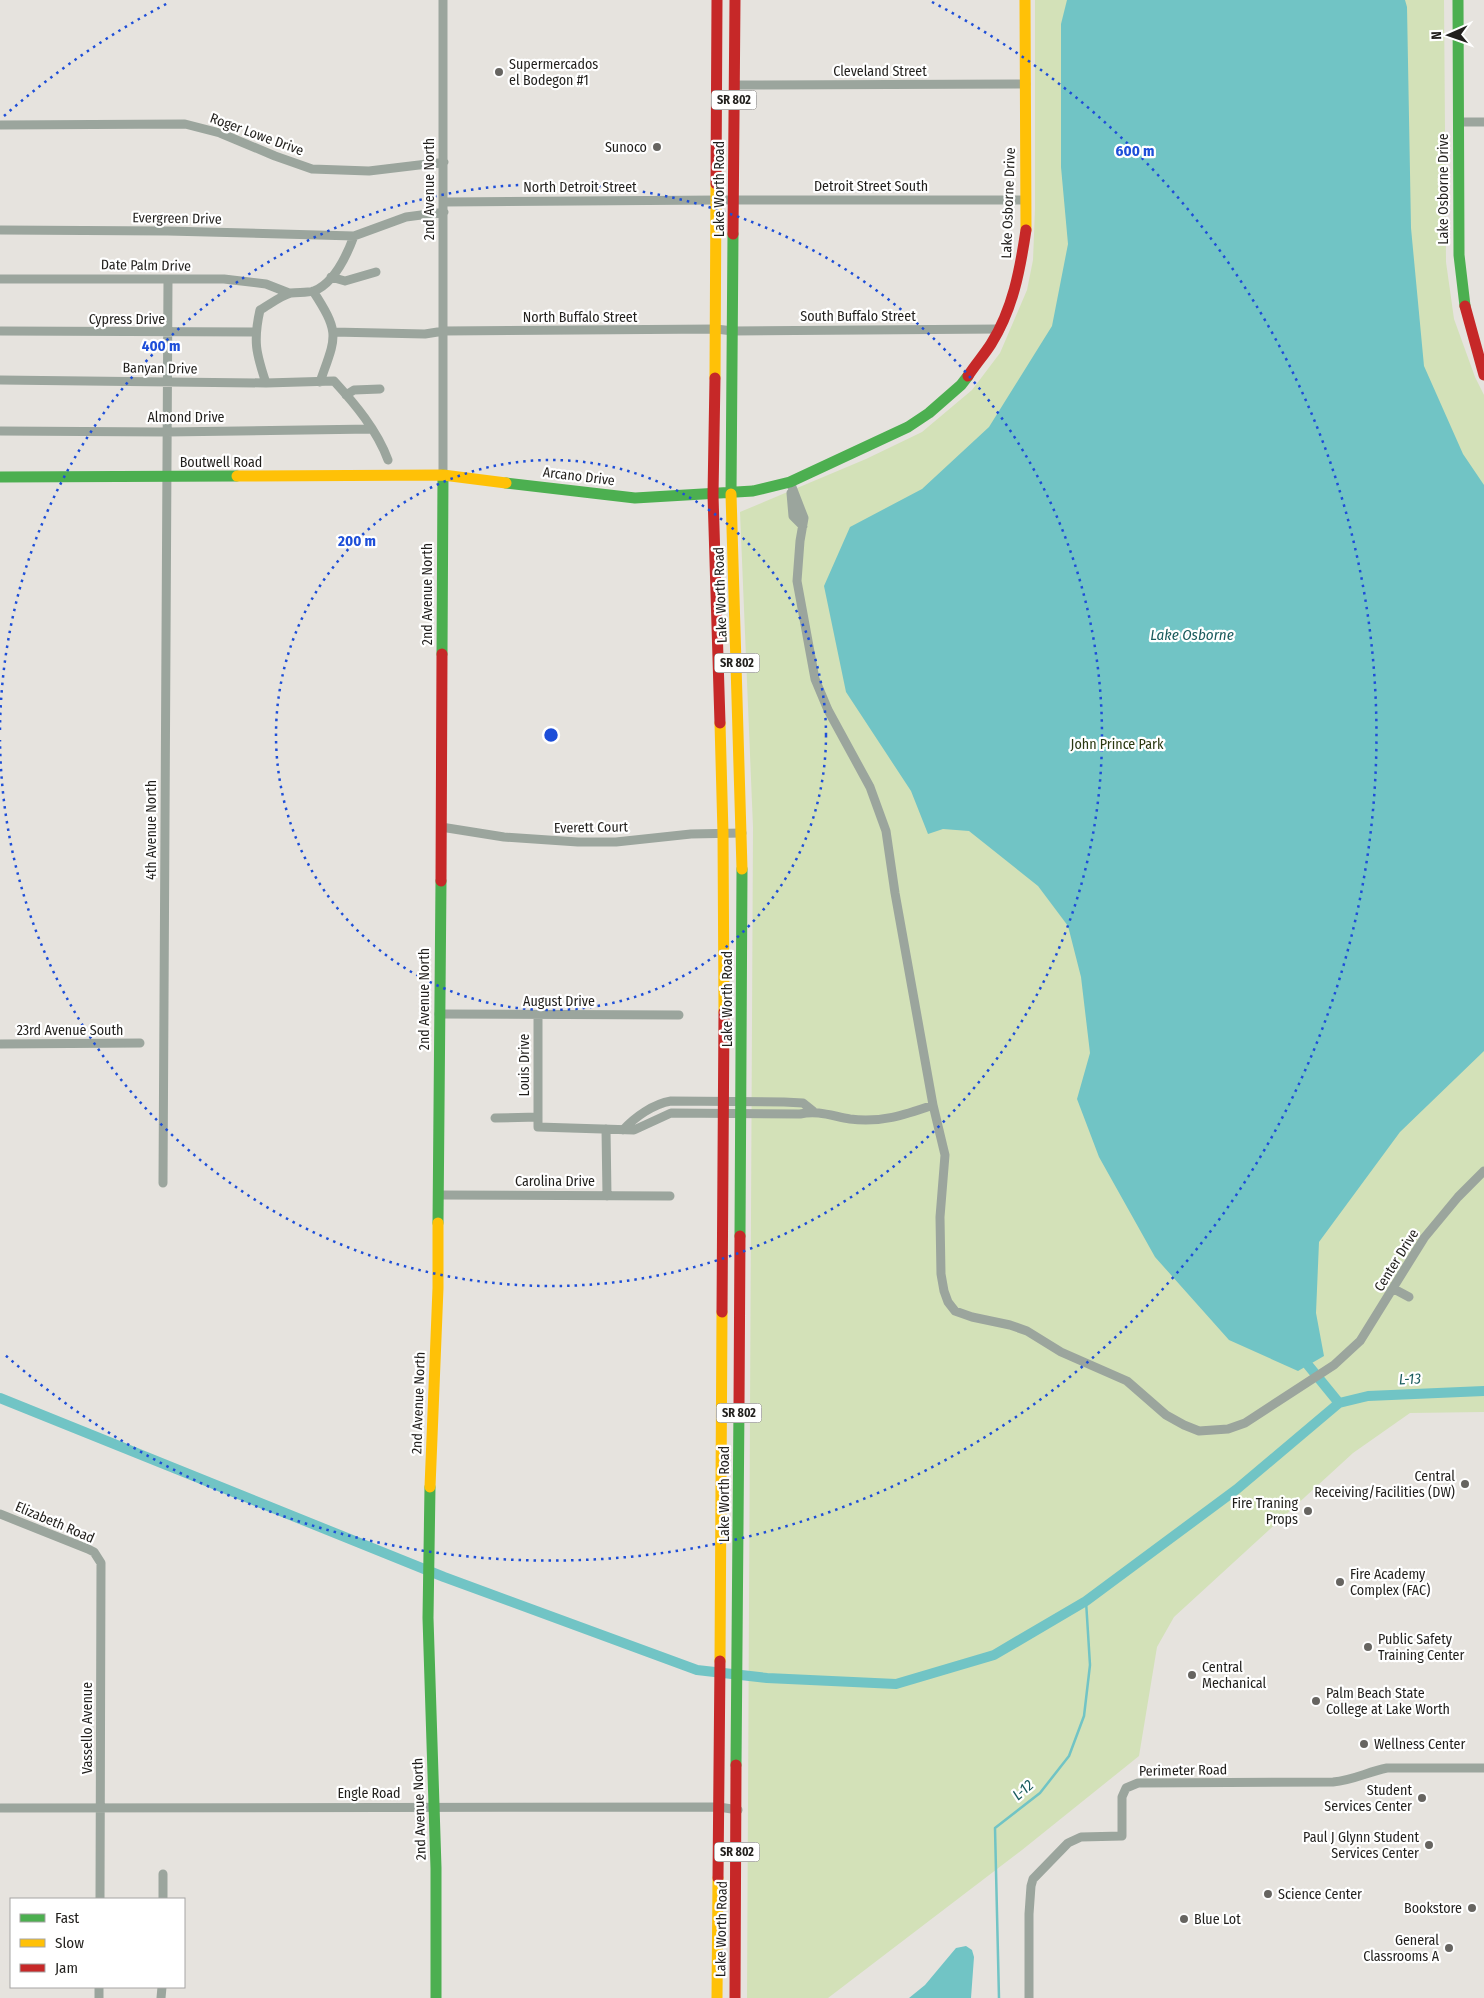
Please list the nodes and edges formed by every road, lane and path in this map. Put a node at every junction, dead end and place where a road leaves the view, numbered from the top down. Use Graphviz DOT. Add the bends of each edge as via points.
graph roads {
  1 [pos="444,0"];
  2 [pos="717,0"];
  3 [pos="735,0"];
  4 [pos="1026,0"];
  5 [pos="1458,0"];
  6 [pos="1026,84"];
  7 [pos="734,85"];
  8 [pos="1458,122"];
  9 [pos="1484,122"];
  10 [pos="0,125"];
  11 [pos="444,162"];
  12 [pos="717,200"];
  13 [pos="734,200"];
  14 [pos="1026,200"];
  15 [pos="444,202"];
  16 [pos="444,212"];
  17 [pos="0,230"];
  18 [pos="354,236"];
  19 [pos="376,272"];
  20 [pos="331,278"];
  21 [pos="0,279"];
  22 [pos="168,280"];
  23 [pos="313,291"];
  24 [pos="289,294"];
  25 [pos="716,329"];
  26 [pos="1000,329"];
  27 [pos="0,331"];
  28 [pos="444,331"];
  29 [pos="733,331"];
  30 [pos="255,332"];
  31 [pos="333,332"];
  32 [pos="168,333"];
  33 [pos="1484,375"];
  34 [pos="0,380"];
  35 [pos="168,382"];
  36 [pos="320,382"];
  37 [pos="266,383"];
  38 [pos="380,389"];
  39 [pos="346,394"];
  40 [pos="372,429"];
  41 [pos="0,431"];
  42 [pos="167,432"];
  43 [pos="388,460"];
  44 [pos="443,475"];
  45 [pos="0,476"];
  46 [pos="167,477"];
  47 [pos="790,482"];
  48 [pos="731,493"];
  49 [pos="713,495"];
  50 [pos="440,827"];
  51 [pos="723,833"];
  52 [pos="742,833"];
  53 [pos="440,1014"];
  54 [pos="538,1014"];
  55 [pos="679,1015"];
  56 [pos="140,1043"];
  57 [pos="0,1044"];
  58 [pos="724,1101"];
  59 [pos="742,1101"];
  60 [pos="933,1105"];
  61 [pos="813,1111"];
  62 [pos="724,1114"];
  63 [pos="741,1114"];
  64 [pos="538,1117"];
  65 [pos="494,1118"];
  66 [pos="606,1129"];
  67 [pos="623,1130"];
  68 [pos="1484,1171"];
  69 [pos="163,1183"];
  70 [pos="438,1194"];
  71 [pos="607,1196"];
  72 [pos="670,1196"];
  73 [pos="1394,1289"];
  74 [pos="1409,1297"];
  75 [pos="720,1500"];
  76 [pos="0,1514"];
  77 [pos="98,1557"];
  78 [pos="738,1582"];
  79 [pos="1484,1768"];
  80 [pos="100,1807"];
  81 [pos="435,1807"];
  82 [pos="719,1807"];
  83 [pos="0,1808"];
  84 [pos="738,1810"];
  85 [pos="163,1874"];
  86 [pos="100,1898"];
  87 [pos="162,1898"];
  88 [pos="436,1998"];
  89 [pos="717,1998"];
  90 [pos="735,1998"];
  91 [pos="1029,1998"];
  1 -- 11 [label="street, 2nd Avenue North"];
  2 -- 12 [label="main road, Lake Worth Road / SR 802"];
  3 -- 7 [label="main road, Lake Worth Road / SR 802"];
  4 -- 6 [label="main road, Lake Osborne Drive"];
  5 -- 8 [label="main road, Lake Osborne Drive"];
  6 -- 7 [label="street, Cleveland Street"];
  6 -- 14 [label="main road, Lake Osborne Drive"];
  7 -- 13 [label="main road, Lake Worth Road / SR 802"];
  8 -- 9 [label="street"];
  8 -- 33 [label="main road, Lake Osborne Drive" via="1460,280"];
  10 -- 11 [label="street, Roger Lowe Drive" via="185,124 220,133 312,169 369,171"];
  11 -- 15 [label="street, 2nd Avenue North"];
  12 -- 13 [label="street, Detroit Street South"];
  12 -- 15 [label="street, North Detroit Street"];
  12 -- 25 [label="main road, Lake Worth Road / SR 802"];
  13 -- 14 [label="street, Detroit Street South"];
  13 -- 29 [label="main road, Lake Worth Road / SR 802"];
  14 -- 26 [label="main road, Lake Osborne Drive" via="1020,270"];
  15 -- 16 [label="street, 2nd Avenue North"];
  16 -- 18 [label="street" via="406,216"];
  16 -- 28 [label="street, 2nd Avenue North"];
  17 -- 18 [label="street, Evergreen Drive"];
  18 -- 20 [label="street"];
  19 -- 20 [label="street" via="345,281"];
  20 -- 23 [label="street"];
  21 -- 22 [label="street, Date Palm Drive"];
  22 -- 24 [label="street, Date Palm Drive" via="224,279 266,284"];
  22 -- 32 [label="street, 4th Avenue North"];
  23 -- 24 [label="street"];
  23 -- 31 [label="street" via="327,312"];
  24 -- 30 [label="street" via="260,310"];
  25 -- 28 [label="street, North Buffalo Street"];
  25 -- 29 [label="street, South Buffalo Street"];
  25 -- 49 [label="main road, Lake Worth Road / SR 802"];
  26 -- 29 [label="street, South Buffalo Street"];
  26 -- 47 [label="main road, Lake Osborne Drive" via="961,385 929,413 892,436"];
  27 -- 32 [label="street, Cypress Drive"];
  28 -- 31 [label="street" via="425,334"];
  28 -- 44 [label="street, 2nd Avenue North"];
  29 -- 48 [label="main road, Lake Worth Road / SR 802"];
  30 -- 32 [label="street, Cypress Drive"];
  30 -- 37 [label="street" via="258,358"];
  31 -- 36 [label="street" via="331,355"];
  32 -- 35 [label="street, 4th Avenue North"];
  34 -- 35 [label="street, Banyan Drive"];
  35 -- 37 [label="street, Banyan Drive"];
  35 -- 42 [label="street, 4th Avenue North"];
  36 -- 37 [label="street, Banyan Drive"];
  36 -- 39 [label="street" via="334,382"];
  38 -- 39 [label="street" via="354,390"];
  39 -- 40 [label="street"];
  40 -- 42 [label="street, Almond Drive"];
  40 -- 43 [label="street"];
  41 -- 42 [label="street, Almond Drive"];
  42 -- 46 [label="street, 4th Avenue North"];
  44 -- 46 [label="main road, Boutwell Road"];
  44 -- 49 [label="main road, Arcano Drive" via="635,498"];
  44 -- 50 [label="main road, 2nd Avenue North"];
  45 -- 46 [label="main road, Boutwell Road"];
  46 -- 69 [label="street, 4th Avenue North"];
  47 -- 48 [label="main road, Lake Osborne Drive"];
  47 -- 60 [label="street" via="793,516 803,526 797,580 815,679 870,787 886,831"];
  48 -- 49 [label="main road, Lake Osborne Drive"];
  48 -- 52 [label="main road, Lake Worth Road / SR 802"];
  49 -- 51 [label="main road, Lake Worth Road / SR 802"];
  50 -- 51 [label="street, Everett Court" via="504,837 578,842"];
  50 -- 53 [label="main road, 2nd Avenue North"];
  51 -- 52 [label="street, Everett Court"];
  51 -- 58 [label="main road, Lake Worth Road / SR 802"];
  52 -- 59 [label="main road, Lake Worth Road / SR 802"];
  53 -- 54 [label="street, August Drive"];
  53 -- 70 [label="main road, 2nd Avenue North"];
  54 -- 55 [label="street, August Drive"];
  54 -- 64 [label="street, Louis Drive"];
  56 -- 57 [label="street, 23rd Avenue South"];
  58 -- 59 [label="street"];
  58 -- 62 [label="main road, Lake Worth Road / SR 802"];
  58 -- 67 [label="street" via="661,1103"];
  59 -- 61 [label="street" via="803,1103"];
  59 -- 63 [label="main road, Lake Worth Road / SR 802"];
  60 -- 61 [label="street" via="879,1120 850,1119"];
  60 -- 73 [label="street, Center Drive" via="944,1155 941,1274 948,1302 955,1310 972,1317 1027,1332 1061,1352 1127,1382 1166,1415 1200,1430 1228,1429 1245,1423 1334,1365 1360,1341"];
  61 -- 63 [label="street"];
  62 -- 63 [label="street"];
  62 -- 67 [label="street" via="671,1113 634,1130"];
  62 -- 75 [label="main road, Lake Worth Road / SR 802"];
  63 -- 78 [label="main road, Lake Worth Road / SR 802"];
  64 -- 65 [label="street, Louis Drive"];
  64 -- 66 [label="street" via="538,1127"];
  66 -- 67 [label="street"];
  66 -- 71 [label="street"];
  68 -- 73 [label="street, Center Drive" via="1424,1238"];
  70 -- 71 [label="street, Carolina Drive"];
  70 -- 81 [label="main road, 2nd Avenue North" via="438,1288 428,1549"];
  71 -- 72 [label="street, Carolina Drive"];
  73 -- 74 [label="street"];
  75 -- 78 [label="main road" via="728,1518 732,1564"];
  75 -- 82 [label="main road, Lake Worth Road / SR 802"];
  76 -- 77 [label="street, Elizabeth Road" via="88,1548"];
  77 -- 80 [label="street, Vassello Avenue" via="101,1563"];
  78 -- 84 [label="main road, Lake Worth Road / SR 802"];
  79 -- 91 [label="street, Perimeter Road" via="1387,1768 1350,1781 1333,1782 1138,1783 1126,1788 1122,1796 1122,1836 1081,1837 1068,1843 1033,1879 1029,1914"];
  80 -- 81 [label="street, Engle Road"];
  80 -- 83 [label="street, Engle Road"];
  80 -- 86 [label="street, Vassello Avenue"];
  81 -- 82 [label="street, Engle Road"];
  81 -- 88 [label="main road, 2nd Avenue North"];
  82 -- 84 [label="street, Engle Road"];
  82 -- 89 [label="main road, Lake Worth Road / SR 802"];
  84 -- 90 [label="main road, Lake Worth Road / SR 802"];
  85 -- 87 [label="street"];
}
